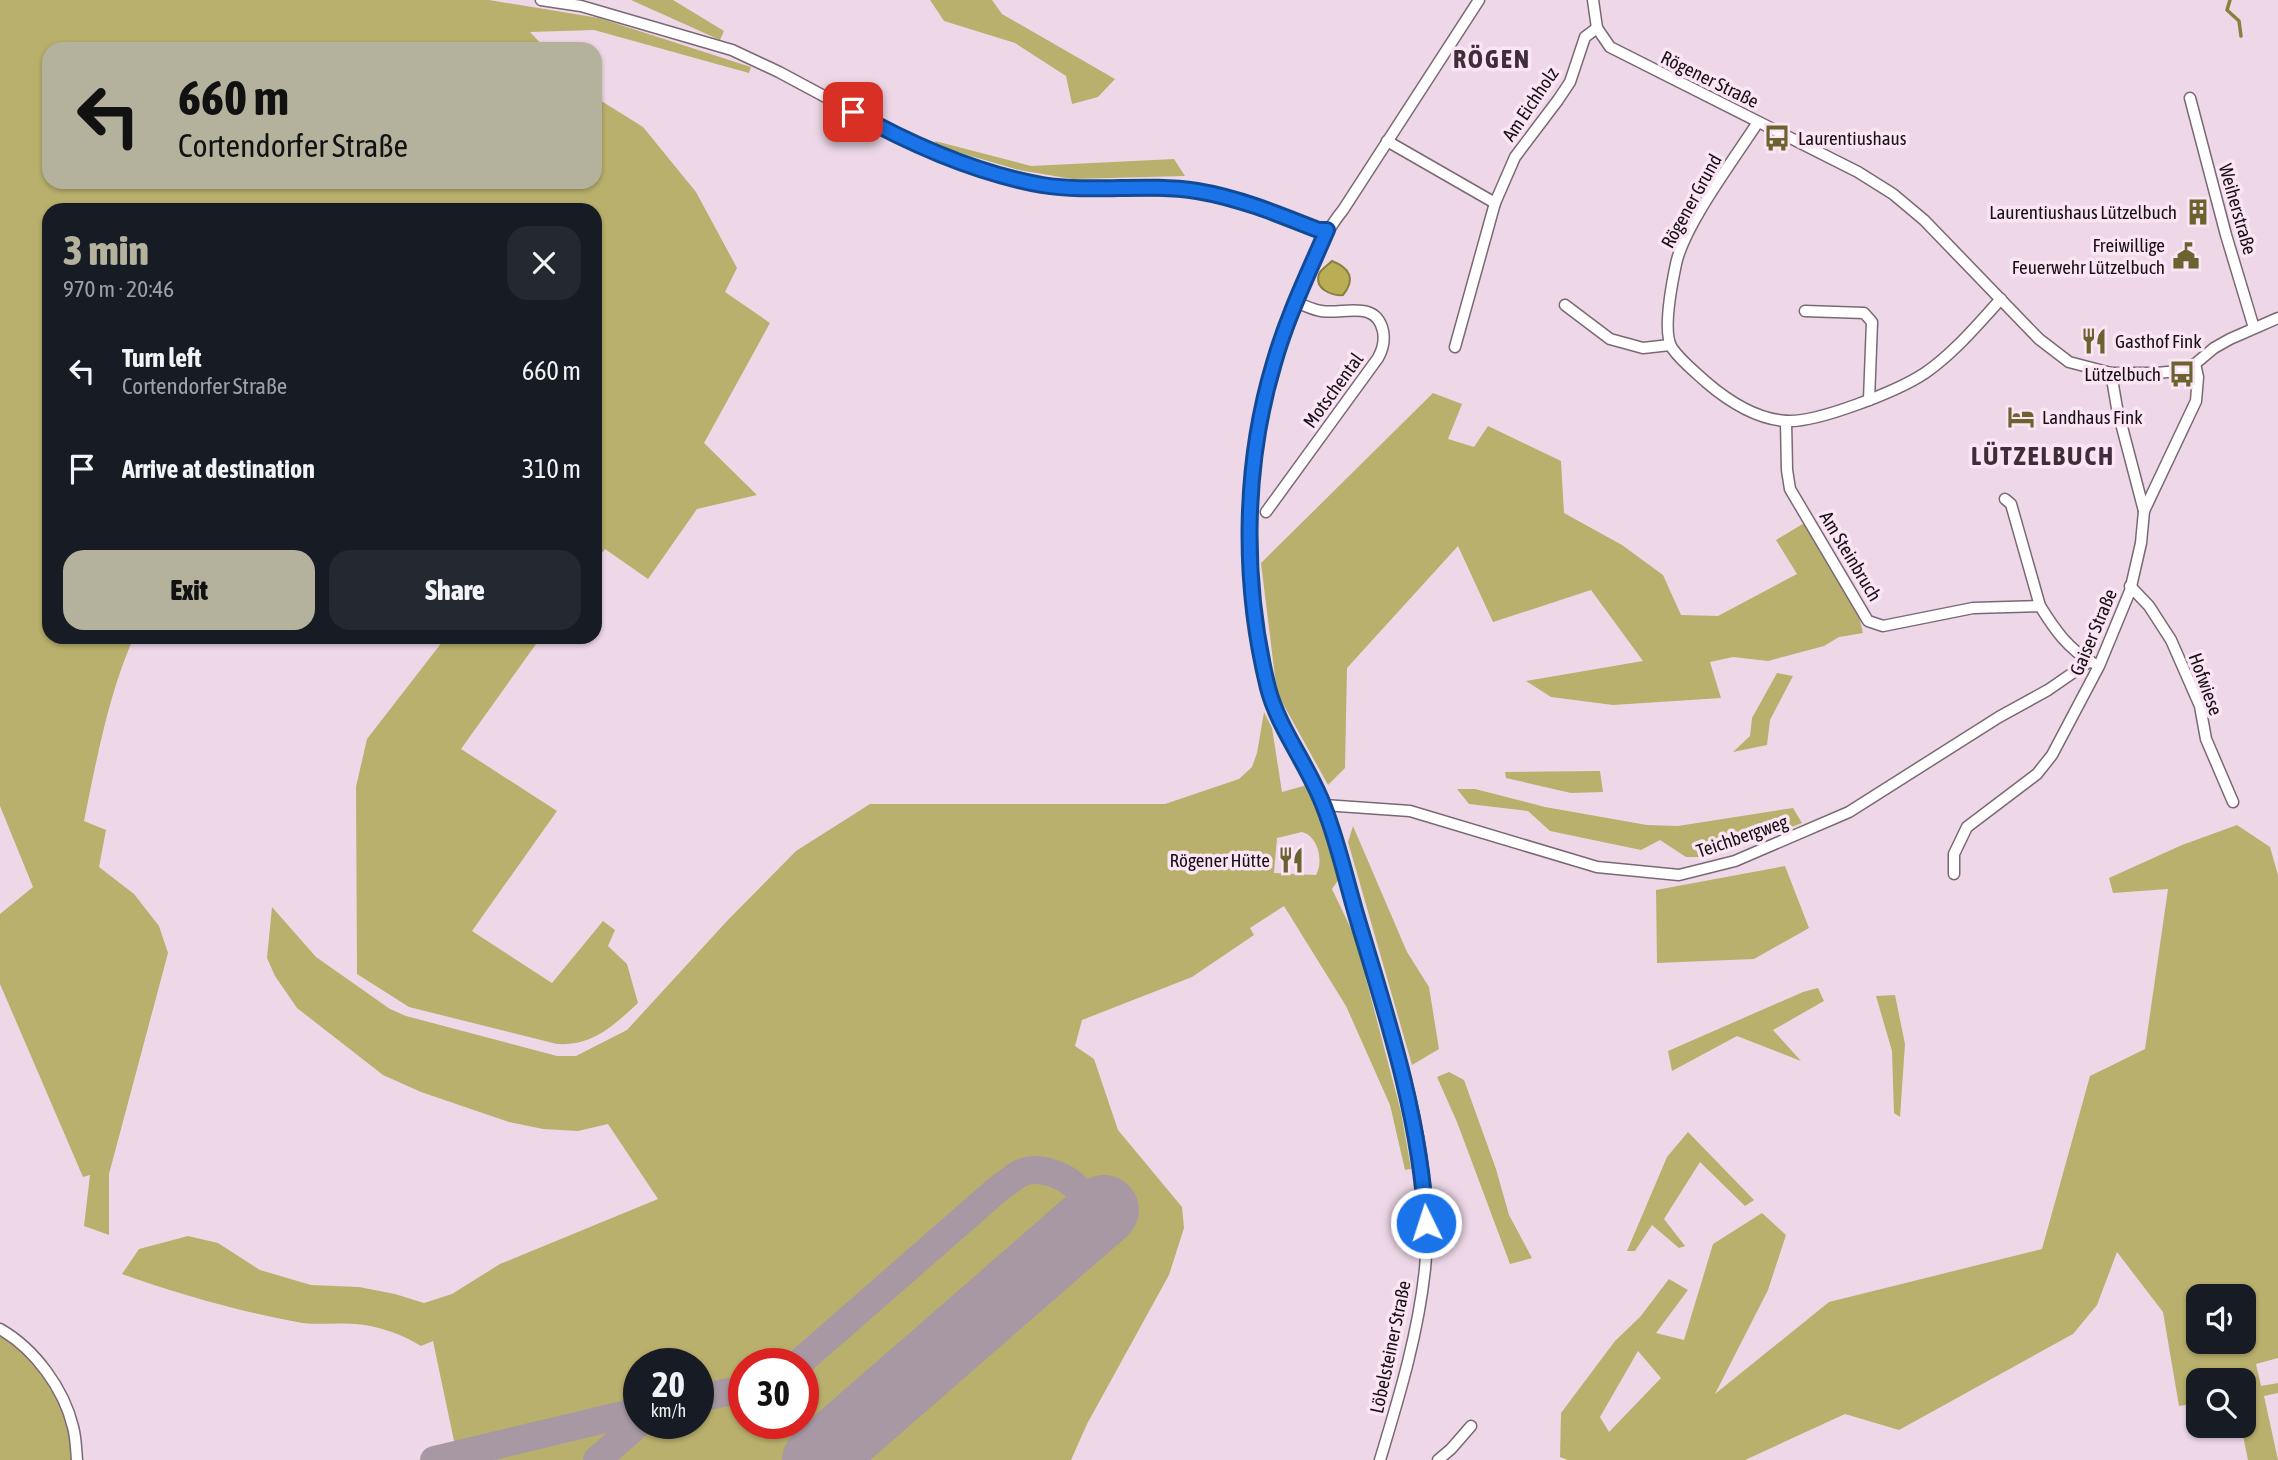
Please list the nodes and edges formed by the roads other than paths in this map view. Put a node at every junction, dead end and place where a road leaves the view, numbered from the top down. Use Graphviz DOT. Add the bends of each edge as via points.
graph roads {
  1 [pos="541,0"];
  2 [pos="1479,0"];
  3 [pos="1593,0"];
  4 [pos="1597,28"];
  5 [pos="2190,98"];
  6 [pos="1758,122"];
  7 [pos="1387,141"];
  8 [pos="1495,203"];
  9 [pos="1327,230"];
  10 [pos="2001,299"];
  11 [pos="1296,302"];
  12 [pos="1565,305"];
  13 [pos="1805,312"];
  14 [pos="2278,318"];
  15 [pos="2254,328"];
  16 [pos="1671,345"];
  17 [pos="1455,347"];
  18 [pos="2195,364"];
  19 [pos="2111,373"];
  20 [pos="1869,400"];
  21 [pos="1786,421"];
  22 [pos="2005,499"];
  23 [pos="2144,511"];
  24 [pos="1266,512"];
  25 [pos="2130,586"];
  26 [pos="2040,606"];
  27 [pos="2094,664"];
  28 [pos="2233,802"];
  29 [pos="1324,805"];
  30 [pos="1954,874"];
  31 [pos="0,1329"];
  32 [pos="1471,1426"];
  33 [pos="77,1460"];
  34 [pos="1380,1460"];
  35 [pos="1438,1460"];
  1 -- 9 [label="street" via="580,6 732,50 902,138 1009,178 1078,188 1194,191"];
  2 -- 7 [label="street"];
  3 -- 4 [label="street"];
  4 -- 6 [label="street, Rögener Straße" via="1616,52"];
  4 -- 8 [label="street, Am Eichholz" via="1585,37 1570,82 1515,157"];
  5 -- 15 [label="street, Weiherstraße"];
  6 -- 10 [label="street, Rögener Straße" via="1893,194"];
  6 -- 16 [label="street, Rögener Grund" via="1682,246 1668,325"];
  7 -- 8 [label="street"];
  7 -- 9 [label="street"];
  8 -- 17 [label="street, Am Eichholz"];
  9 -- 11 [label="street, Löbelsteiner Straße"];
  10 -- 19 [label="street, Rögener Straße" via="2056,354"];
  10 -- 20 [label="street" via="1926,372"];
  11 -- 24 [label="street, Motschental" via="1321,311 1370,313 1381,325 1384,345"];
  11 -- 29 [label="street, Löbelsteiner Straße" via="1262,405 1250,545 1259,645 1269,690"];
  12 -- 16 [label="street" via="1610,339 1643,348"];
  13 -- 20 [label="street" via="1869,316"];
  14 -- 15 [label="street"];
  15 -- 18 [label="street" via="2214,348"];
  16 -- 21 [label="street" via="1729,400"];
  18 -- 19 [label="street, Rögener Straße" via="2156,373"];
  18 -- 23 [label="street, Gaiser Straße" via="2196,401"];
  19 -- 23 [label="street"];
  20 -- 21 [label="street"];
  21 -- 26 [label="street, Am Steinbruch" via="1790,489 1868,621 1884,625 1973,608"];
  22 -- 26 [label="street" via="2011,504"];
  23 -- 25 [label="street, Gaiser Straße"];
  25 -- 27 [label="street, Gaiser Straße" via="2117,625"];
  25 -- 28 [label="street, Hofwiese" via="2171,640"];
  26 -- 27 [label="street" via="2072,650"];
  27 -- 29 [label="street, Teichbergweg" via="1999,717 1849,812 1735,861 1679,875 1597,867 1410,811"];
  27 -- 30 [label="street, Gaiser Straße" via="2052,755 2037,774 1967,827 1954,854"];
  29 -- 34 [label="street, Löbelsteiner Straße" via="1409,1096 1425,1194 1425,1268 1416,1330"];
  31 -- 33 [label="street" via="40,1364 63,1398 74,1430"];
  32 -- 35 [label="street"];
}
